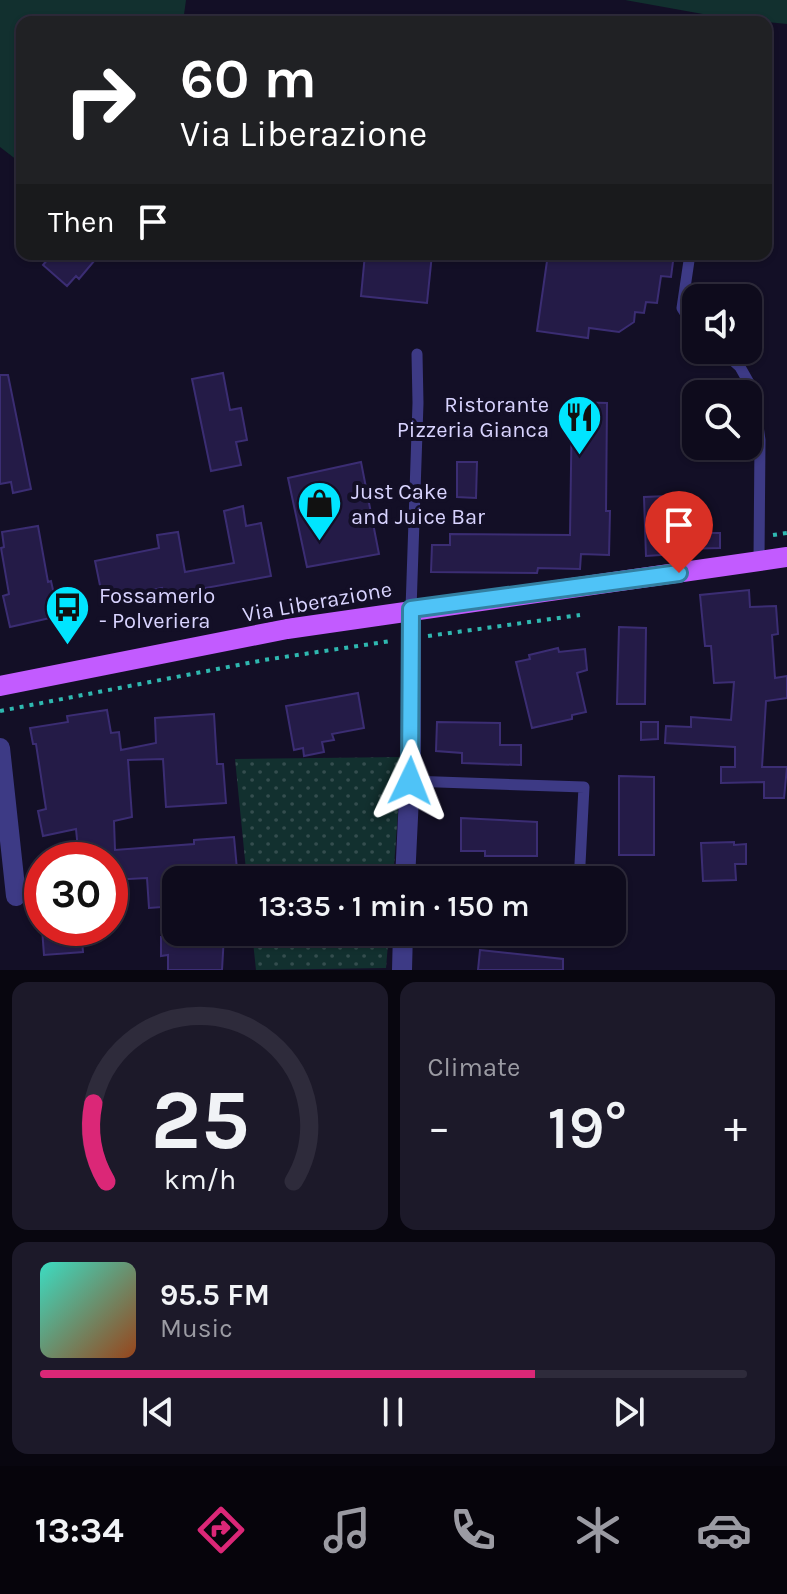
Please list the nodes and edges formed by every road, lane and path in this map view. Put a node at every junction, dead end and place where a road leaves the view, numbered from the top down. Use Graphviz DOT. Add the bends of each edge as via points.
graph roads {
  1 [pos="689,260"];
  2 [pos="686,284"];
  3 [pos="417,354"];
  4 [pos="737,364"];
  5 [pos="787,557"];
  6 [pos="759,560"];
  7 [pos="411,609"];
  8 [pos="580,615"];
  9 [pos="411,638"];
  10 [pos="0,686"];
  11 [pos="0,711"];
  12 [pos="0,748"];
  13 [pos="410,781"];
  14 [pos="580,864"];
  15 [pos="406,866"];
  16 [pos="16,896"];
  17 [pos="403,946"];
  18 [pos="402,970"];
  1 -- 2 [label="lane"];
  3 -- 7 [label="lane"];
  4 -- 6 [label="lane" via="753,390 760,440"];
  5 -- 6 [label="main road, Via Liberazione"];
  6 -- 7 [label="main road, Via Liberazione"];
  7 -- 9 [label="street"];
  7 -- 10 [label="main road, Via Liberazione"];
  8 -- 9 [label="path"];
  9 -- 11 [label="path" via="264,660"];
  9 -- 13 [label="street"];
  12 -- 16 [label="street"];
  13 -- 14 [label="lane" via="584,787"];
  13 -- 15 [label="street"];
  17 -- 18 [label="street"];
}
